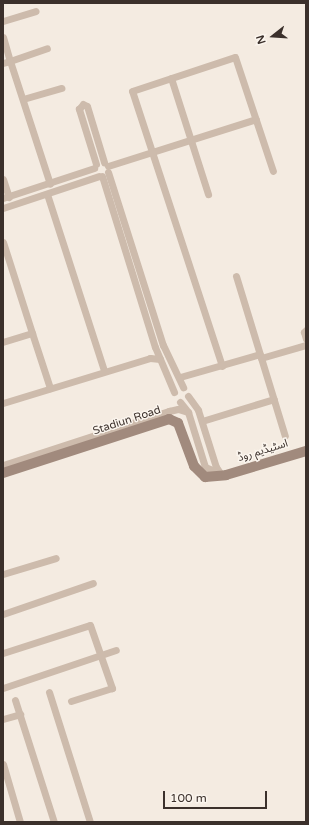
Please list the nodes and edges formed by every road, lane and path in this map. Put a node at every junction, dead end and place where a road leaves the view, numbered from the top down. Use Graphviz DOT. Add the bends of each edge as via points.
graph roads {
  1 [pos="34,11"];
  2 [pos="3,21"];
  3 [pos="3,37"];
  4 [pos="47,48"];
  5 [pos="6,62"];
  6 [pos="171,78"];
  7 [pos="61,88"];
  8 [pos="23,99"];
  9 [pos="256,119"];
  10 [pos="191,140"];
  11 [pos="152,152"];
  12 [pos="95,166"];
  13 [pos="104,170"];
  14 [pos="273,171"];
  15 [pos="3,179"];
  16 [pos="50,184"];
  17 [pos="47,194"];
  18 [pos="208,194"];
  19 [pos="6,198"];
  20 [pos="3,208"];
  21 [pos="3,242"];
  22 [pos="236,276"];
  23 [pos="306,330"];
  24 [pos="32,333"];
  25 [pos="306,339"];
  26 [pos="3,342"];
  27 [pos="306,345"];
  28 [pos="261,356"];
  29 [pos="160,359"];
  30 [pos="222,366"];
  31 [pos="104,371"];
  32 [pos="180,377"];
  33 [pos="183,387"];
  34 [pos="50,388"];
  35 [pos="174,392"];
  36 [pos="188,396"];
  37 [pos="274,399"];
  38 [pos="180,402"];
  39 [pos="3,403"];
  40 [pos="188,412"];
  41 [pos="202,421"];
  42 [pos="285,436"];
  43 [pos="306,451"];
  44 [pos="3,465"];
  45 [pos="3,473"];
  46 [pos="223,474"];
  47 [pos="56,558"];
  48 [pos="3,574"];
  49 [pos="93,583"];
  50 [pos="3,614"];
  51 [pos="116,650"];
  52 [pos="3,653"];
  53 [pos="100,655"];
  54 [pos="3,688"];
  55 [pos="49,692"];
  56 [pos="15,700"];
  57 [pos="71,701"];
  58 [pos="20,714"];
  59 [pos="3,719"];
  60 [pos="3,764"];
  61 [pos="20,822"];
  62 [pos="54,822"];
  63 [pos="90,822"];
  1 -- 2 [label="street"];
  3 -- 5 [label="street"];
  4 -- 5 [label="street"];
  5 -- 8 [label="street"];
  6 -- 9 [label="street" via="235,57"];
  6 -- 10 [label="street"];
  6 -- 11 [label="street" via="132,91"];
  7 -- 8 [label="street"];
  8 -- 16 [label="street"];
  9 -- 10 [label="street"];
  9 -- 14 [label="street"];
  10 -- 11 [label="street"];
  10 -- 18 [label="street"];
  11 -- 13 [label="street"];
  11 -- 30 [label="street"];
  12 -- 13 [label="street"];
  12 -- 13 [label="street"];
  12 -- 13 [label="street" via="78,109 83,104 87,106"];
  12 -- 16 [label="street"];
  13 -- 17 [label="street"];
  13 -- 29 [label="street"];
  13 -- 32 [label="street" via="163,345"];
  15 -- 19 [label="street"];
  16 -- 19 [label="street"];
  17 -- 20 [label="street"];
  17 -- 31 [label="street"];
  21 -- 24 [label="street"];
  22 -- 28 [label="street"];
  23 -- 25 [label="street"];
  24 -- 26 [label="street"];
  24 -- 34 [label="street"];
  27 -- 28 [label="street"];
  28 -- 30 [label="street"];
  28 -- 37 [label="street"];
  29 -- 31 [label="street" via="150,358"];
  29 -- 35 [label="street"];
  30 -- 32 [label="street"];
  31 -- 34 [label="street"];
  32 -- 33 [label="street"];
  33 -- 35 [label="street"];
  33 -- 36 [label="street" via="188,391"];
  34 -- 39 [label="street"];
  35 -- 38 [label="street" via="175,398"];
  36 -- 38 [label="street" via="187,400"];
  36 -- 41 [label="street"];
  37 -- 41 [label="street"];
  37 -- 42 [label="street"];
  38 -- 40 [label="street"];
  40 -- 44 [label="street" via="178,409 169,411"];
  40 -- 46 [label="street" via="205,467"];
  41 -- 46 [label="street" via="216,467"];
  43 -- 46 [label="main road, اسٹیڈیم روڈ"];
  45 -- 46 [label="main road, Stadiun Road" via="172,419 180,426 192,462 201,475 212,477"];
  47 -- 48 [label="street"];
  49 -- 50 [label="street"];
  51 -- 53 [label="street"];
  52 -- 53 [label="street" via="90,625"];
  53 -- 54 [label="street"];
  53 -- 57 [label="street" via="112,688"];
  55 -- 63 [label="street"];
  56 -- 58 [label="street"];
  58 -- 59 [label="street"];
  58 -- 62 [label="street"];
  60 -- 61 [label="street"];
}
